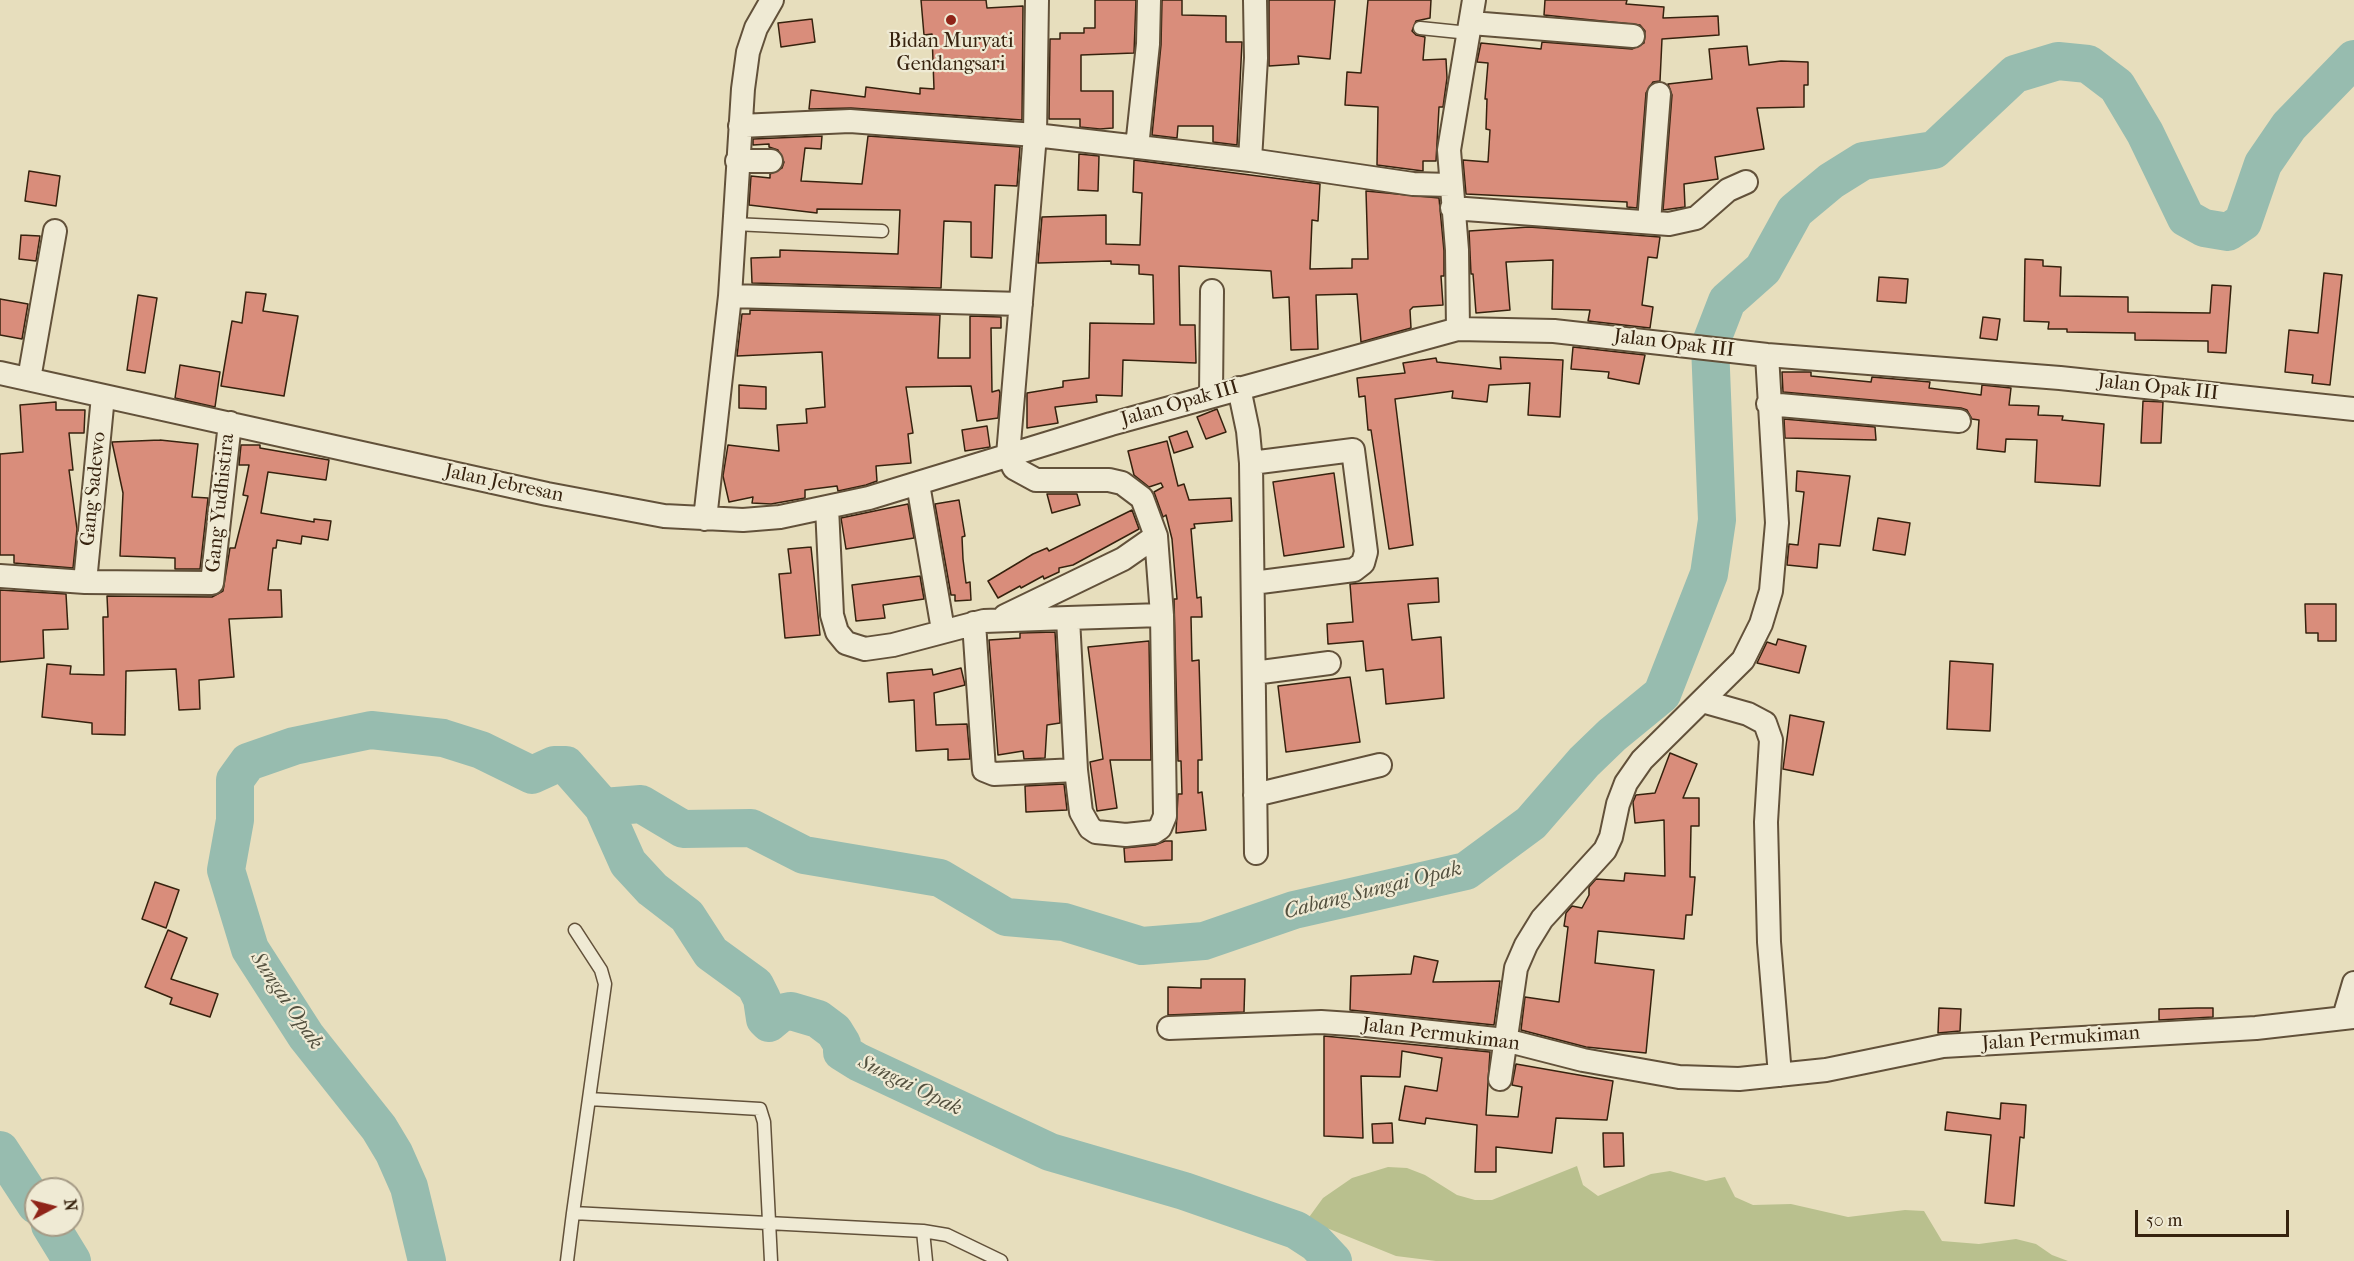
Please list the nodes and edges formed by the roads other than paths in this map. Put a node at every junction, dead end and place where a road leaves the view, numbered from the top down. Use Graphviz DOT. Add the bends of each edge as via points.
graph roads {
  1 [pos="772,0"];
  2 [pos="1037,0"];
  3 [pos="1149,0"];
  4 [pos="1256,0"];
  5 [pos="1474,0"];
  6 [pos="1420,28"];
  7 [pos="1470,28"];
  8 [pos="1633,36"];
  9 [pos="1659,94"];
  10 [pos="740,126"];
  11 [pos="1035,135"];
  12 [pos="1137,147"];
  13 [pos="1250,160"];
  14 [pos="737,161"];
  15 [pos="771,161"];
  16 [pos="1746,182"];
  17 [pos="1450,185"];
  18 [pos="1452,208"];
  19 [pos="1649,222"];
  20 [pos="734,224"];
  21 [pos="55,231"];
  22 [pos="882,231"];
  23 [pos="1212,291"];
  24 [pos="730,296"];
  25 [pos="1021,304"];
  26 [pos="1458,329"];
  27 [pos="1757,354"];
  28 [pos="1,379"];
  29 [pos="29,379"];
  30 [pos="1239,388"];
  31 [pos="103,396"];
  32 [pos="1211,396"];
  33 [pos="1768,404"];
  34 [pos="2354,409"];
  35 [pos="1959,421"];
  36 [pos="230,423"];
  37 [pos="1008,455"];
  38 [pos="1251,463"];
  39 [pos="918,484"];
  40 [pos="827,507"];
  41 [pos="705,519"];
  42 [pos="1156,536"];
  43 [pos="0,576"];
  44 [pos="85,582"];
  45 [pos="1253,583"];
  46 [pos="1162,615"];
  47 [pos="1068,618"];
  48 [pos="998,620"];
  49 [pos="974,623"];
  50 [pos="943,630"];
  51 [pos="1329,663"];
  52 [pos="1254,673"];
  53 [pos="1702,701"];
  54 [pos="1380,765"];
  55 [pos="1076,770"];
  56 [pos="1255,795"];
  57 [pos="1256,853"];
  58 [pos="575,930"];
  59 [pos="2354,983"];
  60 [pos="2349,1017"];
  61 [pos="1169,1028"];
  62 [pos="1505,1040"];
  63 [pos="1780,1075"];
  64 [pos="1500,1079"];
  65 [pos="589,1099"];
  66 [pos="573,1213"];
  67 [pos="768,1223"];
  68 [pos="923,1231"];
  69 [pos="567,1261"];
  70 [pos="771,1261"];
  71 [pos="926,1261"];
  72 [pos="1001,1261"];
  1 -- 10 [label="street" via="748,52"];
  2 -- 11 [label="street"];
  3 -- 12 [label="street"];
  4 -- 13 [label="street"];
  5 -- 7 [label="street"];
  6 -- 7 [label="lane"];
  7 -- 8 [label="street"];
  7 -- 17 [label="street" via="1449,150"];
  9 -- 19 [label="street"];
  10 -- 11 [label="street" via="850,121"];
  10 -- 14 [label="street"];
  11 -- 12 [label="street"];
  11 -- 25 [label="street"];
  12 -- 13 [label="street"];
  13 -- 17 [label="street" via="1413,184"];
  14 -- 15 [label="street"];
  14 -- 20 [label="street"];
  16 -- 19 [label="street" via="1728,190 1696,218 1686,222"];
  17 -- 18 [label="street"];
  18 -- 19 [label="street"];
  18 -- 26 [label="street"];
  20 -- 22 [label="lane"];
  20 -- 24 [label="street"];
  21 -- 29 [label="street"];
  23 -- 32 [label="street"];
  24 -- 25 [label="street"];
  24 -- 41 [label="street"];
  25 -- 37 [label="street"];
  26 -- 27 [label="street, Jalan Opak III" via="1554,331"];
  26 -- 30 [label="street, Jalan Opak III"];
  27 -- 33 [label="street"];
  27 -- 34 [label="street, Jalan Opak III" via="2060,378"];
  28 -- 29 [label="street, Jalan Jebresan"];
  29 -- 31 [label="street, Jalan Jebresan"];
  30 -- 32 [label="street, Jalan Opak III"];
  30 -- 38 [label="street"];
  31 -- 36 [label="street, Jalan Jebresan"];
  31 -- 44 [label="street, Gang Sadewo"];
  32 -- 37 [label="street, Jalan Opak III"];
  33 -- 35 [label="street"];
  33 -- 53 [label="street" via="1778,496 1771,591 1761,624 1743,660"];
  36 -- 41 [label="street, Jalan Jebresan" via="547,494 664,516"];
  36 -- 44 [label="street, Gang Yudhistira" via="212,583"];
  37 -- 39 [label="street, Jalan Jebresan"];
  37 -- 42 [label="street" via="1014,468 1036,480 1081,477 1122,483 1142,498"];
  38 -- 45 [label="street"];
  38 -- 45 [label="street" via="1353,450 1366,552 1363,563 1354,570"];
  39 -- 40 [label="street, Jalan Jebresan"];
  39 -- 50 [label="street"];
  40 -- 41 [label="street, Jalan Jebresan" via="771,518"];
  40 -- 50 [label="street" via="832,615 837,632 846,643 866,649"];
  42 -- 46 [label="street"];
  42 -- 48 [label="street" via="1122,559"];
  43 -- 44 [label="street"];
  45 -- 52 [label="street"];
  46 -- 47 [label="street"];
  46 -- 55 [label="street" via="1164,823 1154,832 1126,835 1090,828 1081,813"];
  47 -- 48 [label="street"];
  47 -- 55 [label="street"];
  48 -- 49 [label="street"];
  49 -- 50 [label="street"];
  49 -- 55 [label="street" via="984,770 994,774"];
  51 -- 52 [label="street"];
  52 -- 56 [label="street"];
  53 -- 62 [label="street" via="1642,760 1626,783 1605,850 1542,919 1526,945 1516,968"];
  53 -- 63 [label="street" via="1765,723 1771,740 1766,822 1769,942"];
  54 -- 56 [label="street"];
  56 -- 57 [label="street"];
  58 -- 65 [label="lane" via="601,970 605,984"];
  59 -- 60 [label="street, Jalan Permukiman"];
  60 -- 63 [label="street, Jalan Permukiman" via="2256,1028 1943,1046 1826,1070"];
  61 -- 62 [label="street, Jalan Permukiman" via="1321,1022"];
  62 -- 63 [label="street, Jalan Permukiman" via="1583,1060 1679,1077 1739,1079"];
  62 -- 64 [label="street"];
  65 -- 66 [label="lane"];
  65 -- 67 [label="lane" via="759,1109 764,1122"];
  66 -- 67 [label="lane"];
  66 -- 69 [label="lane"];
  67 -- 68 [label="lane"];
  67 -- 70 [label="lane"];
  68 -- 71 [label="lane"];
  68 -- 72 [label="lane" via="947,1235"];
}
